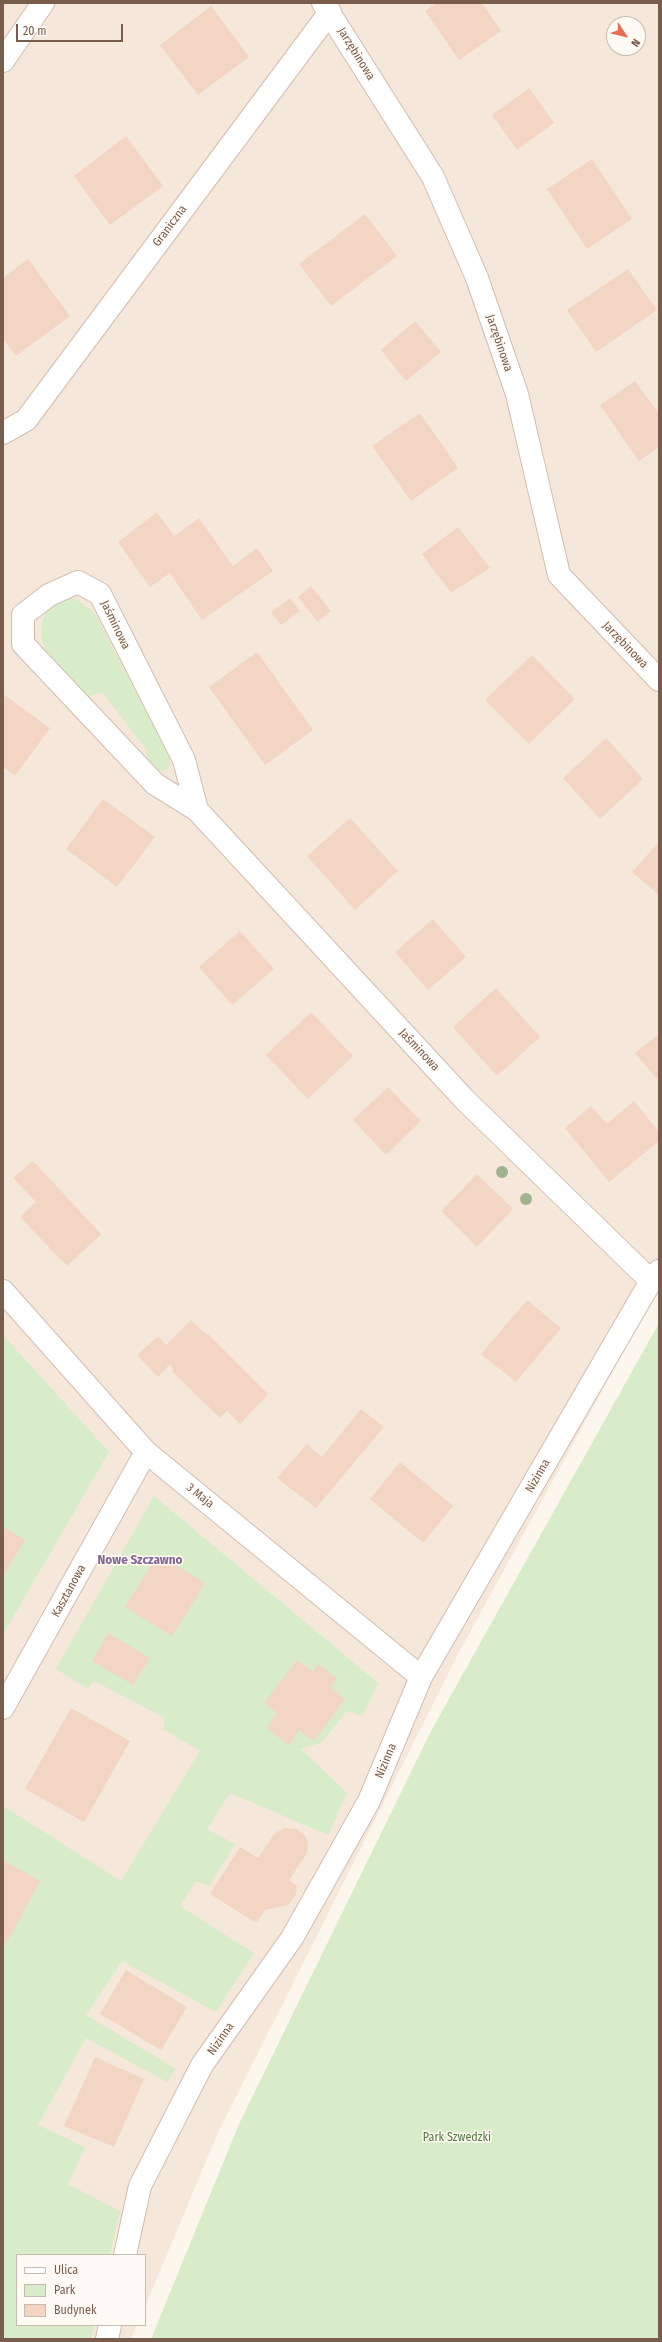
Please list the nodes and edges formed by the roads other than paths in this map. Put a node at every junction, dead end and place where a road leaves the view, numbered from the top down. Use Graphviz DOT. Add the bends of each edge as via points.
graph roads {
  1 [pos="43,3"];
  2 [pos="326,7"];
  3 [pos="3,60"];
  4 [pos="3,433"];
  5 [pos="659,680"];
  6 [pos="197,810"];
  7 [pos="655,1276"];
  8 [pos="3,1291"];
  9 [pos="146,1452"];
  10 [pos="422,1677"];
  11 [pos="3,1708"];
  12 [pos="125,2254"];
  13 [pos="110,2326"];
  14 [pos="107,2339"];
  1 -- 3 [label="street"];
  2 -- 4 [label="street, Graniczna" via="26,420"];
  2 -- 5 [label="street, Jarzębinowa" via="433,177 477,278 518,394 559,575"];
  6 -- 6 [label="street, Jaśminowa" via="155,784 23,644 22,615 49,596 78,582 100,594 184,760"];
  6 -- 7 [label="street, Jaśminowa" via="465,1100"];
  7 -- 10 [label="street, Nizinna"];
  8 -- 9 [label="street, 3 Maja"];
  9 -- 10 [label="street, 3 Maja"];
  9 -- 11 [label="street, Kasztanowa"];
  10 -- 12 [label="street, Nizinna" via="369,1801 292,1938 202,2065 140,2186"];
  13 -- 14 [label="street"];
}
